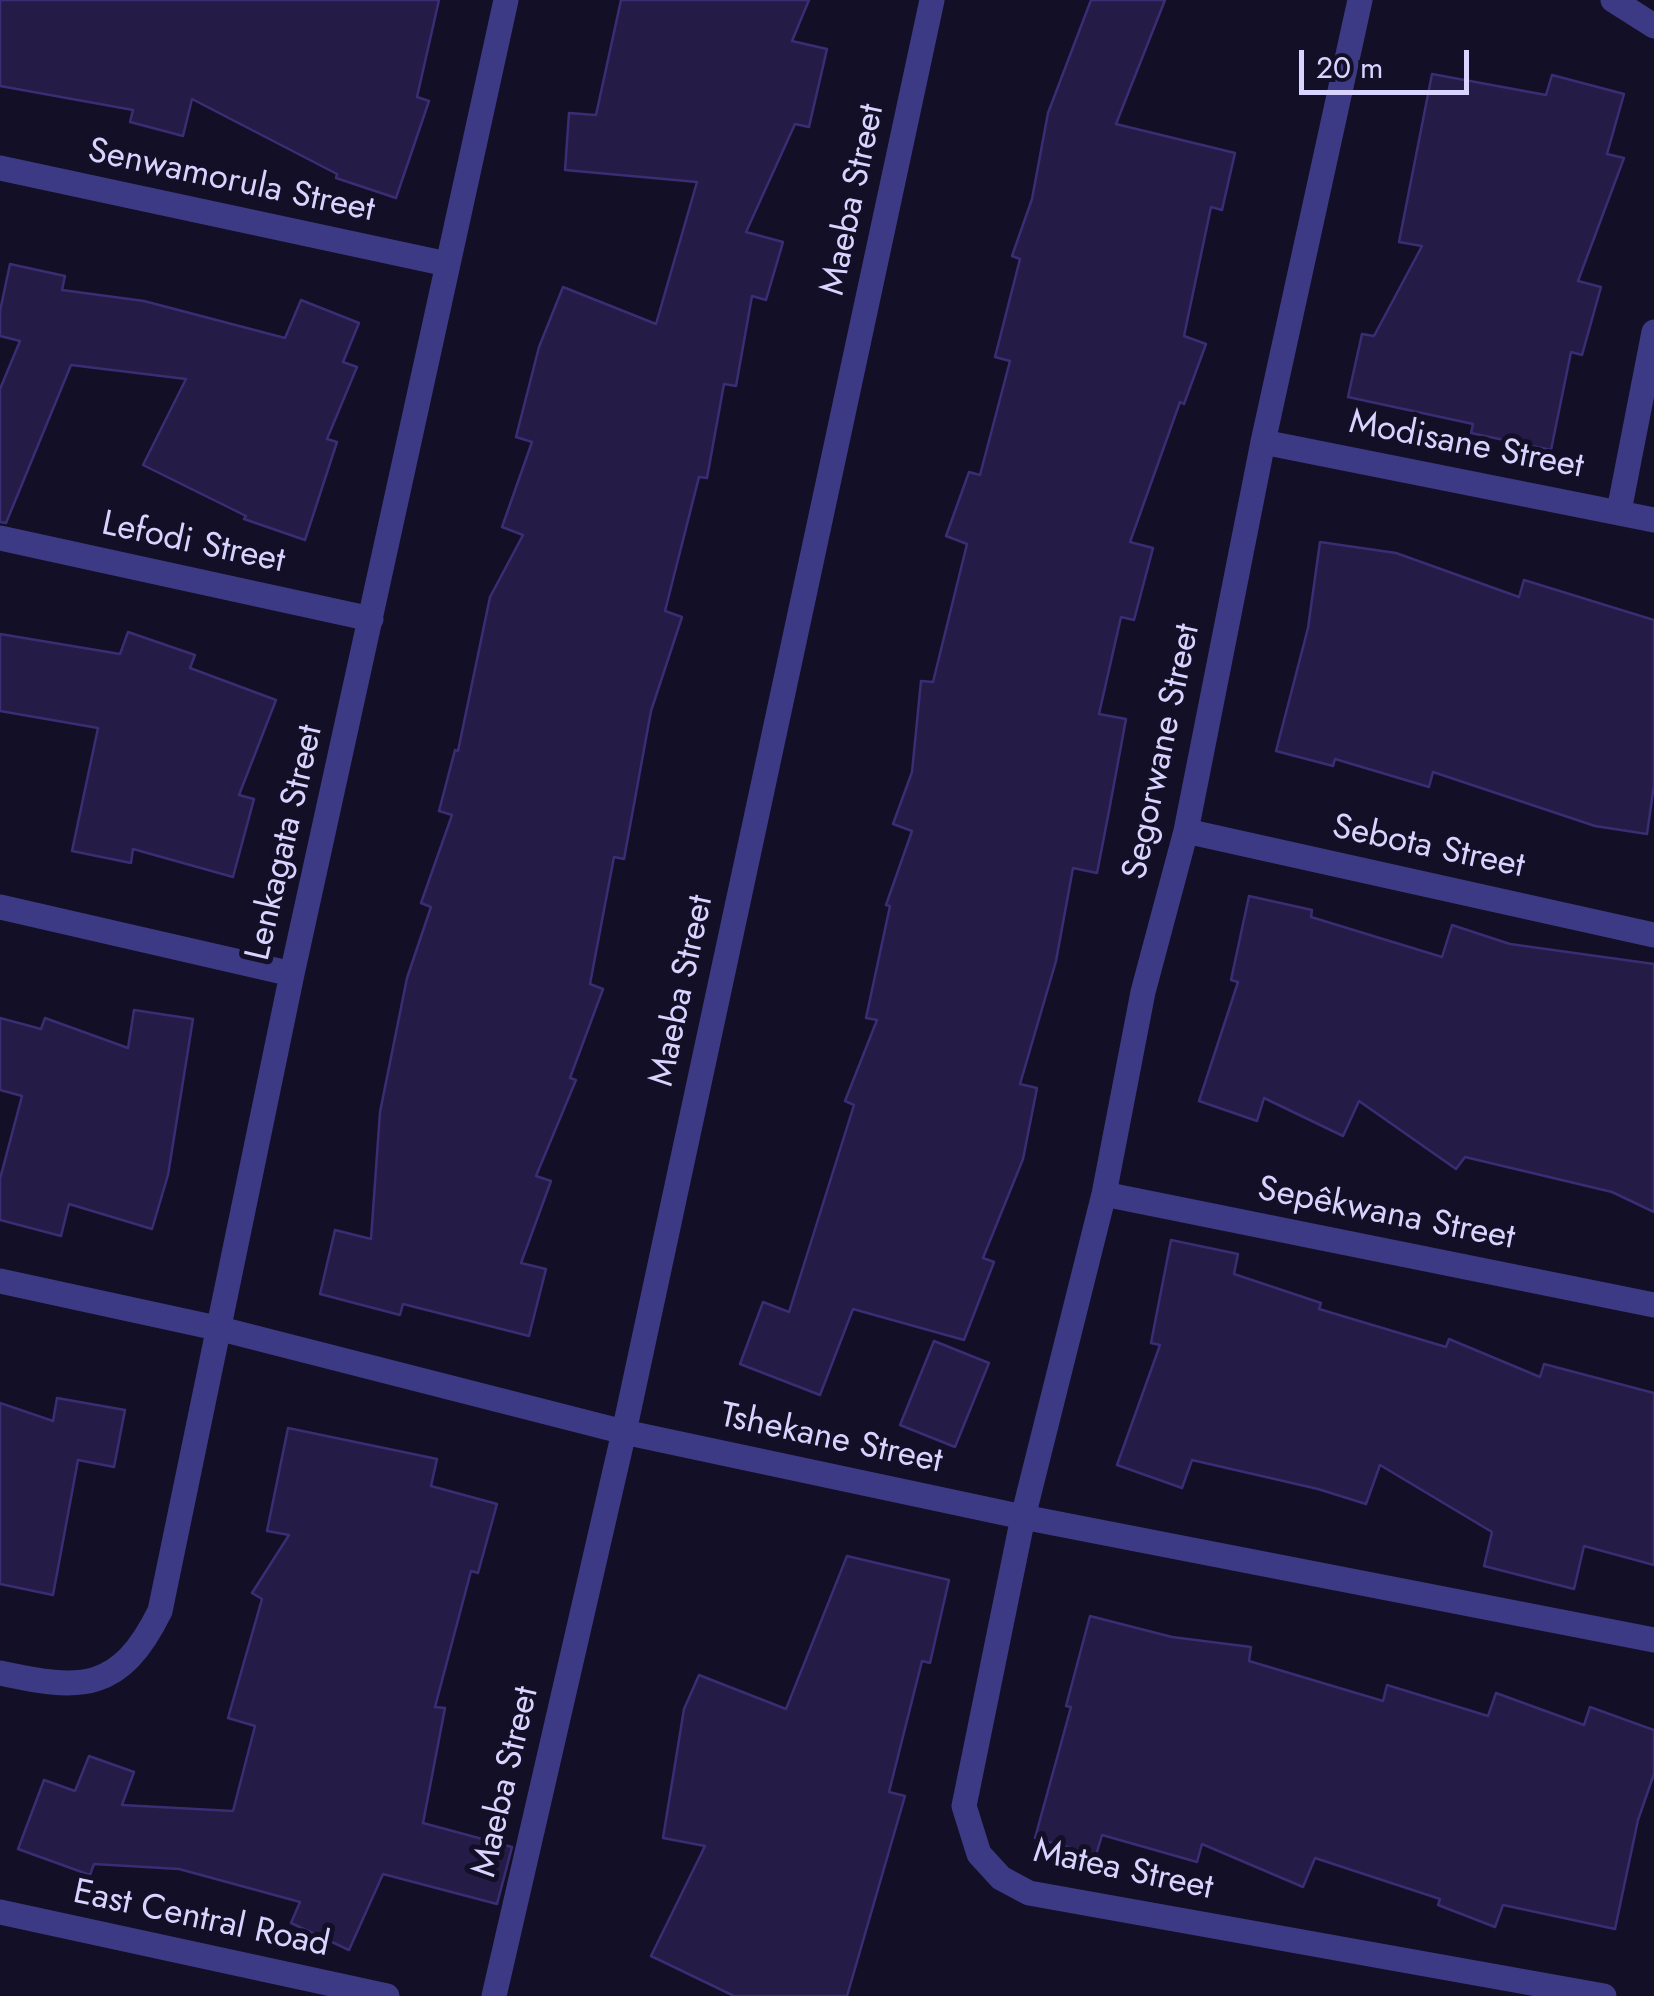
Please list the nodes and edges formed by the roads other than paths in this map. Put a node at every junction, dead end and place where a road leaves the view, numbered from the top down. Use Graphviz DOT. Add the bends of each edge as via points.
graph roads {
  1 [pos="506,0"];
  2 [pos="932,0"];
  3 [pos="1360,0"];
  4 [pos="1613,0"];
  5 [pos="1654,26"];
  6 [pos="0,168"];
  7 [pos="447,264"];
  8 [pos="1654,332"];
  9 [pos="1264,442"];
  10 [pos="1619,511"];
  11 [pos="1654,520"];
  12 [pos="0,538"];
  13 [pos="372,618"];
  14 [pos="1186,831"];
  15 [pos="0,907"];
  16 [pos="1654,935"];
  17 [pos="292,974"];
  18 [pos="1104,1194"];
  19 [pos="0,1281"];
  20 [pos="1654,1304"];
  21 [pos="220,1329"];
  22 [pos="624,1432"];
  23 [pos="1023,1517"];
  24 [pos="1654,1640"];
  25 [pos="0,1672"];
  26 [pos="0,1912"];
  27 [pos="387,1996"];
  28 [pos="494,1996"];
  29 [pos="1604,1996"];
  1 -- 7 [label="street, Lenkagata Street"];
  2 -- 22 [label="street, Maeba Street"];
  3 -- 9 [label="street, Segorwane Street"];
  4 -- 5 [label="street"];
  6 -- 7 [label="street, Senwamorula Street"];
  7 -- 13 [label="street, Lenkagata Street"];
  8 -- 10 [label="street"];
  9 -- 10 [label="street, Modisane Street"];
  9 -- 14 [label="street, Segorwane Street"];
  10 -- 11 [label="street, Modisane Street"];
  12 -- 13 [label="street, Lefodi Street"];
  13 -- 17 [label="street, Lenkagata Street"];
  14 -- 16 [label="street, Sebota Street"];
  14 -- 18 [label="street, Segorwane Street" via="1143,992"];
  15 -- 17 [label="street"];
  17 -- 21 [label="street, Lenkagata Street"];
  18 -- 20 [label="street, Sepêkwana Street"];
  18 -- 23 [label="street, Segorwane Street"];
  19 -- 21 [label="street, Tshekane Street"];
  21 -- 22 [label="street, Tshekane Street"];
  21 -- 25 [label="street, Lenkagata Street" via="160,1611 144,1642 99,1679 70,1684"];
  22 -- 23 [label="street, Tshekane Street"];
  22 -- 28 [label="street, Maeba Street"];
  23 -- 24 [label="street, Tshekane Street"];
  23 -- 29 [label="street, Matea Street" via="964,1806 979,1854 1000,1878 1060,1900"];
  26 -- 27 [label="street, East Central Road"];
}
